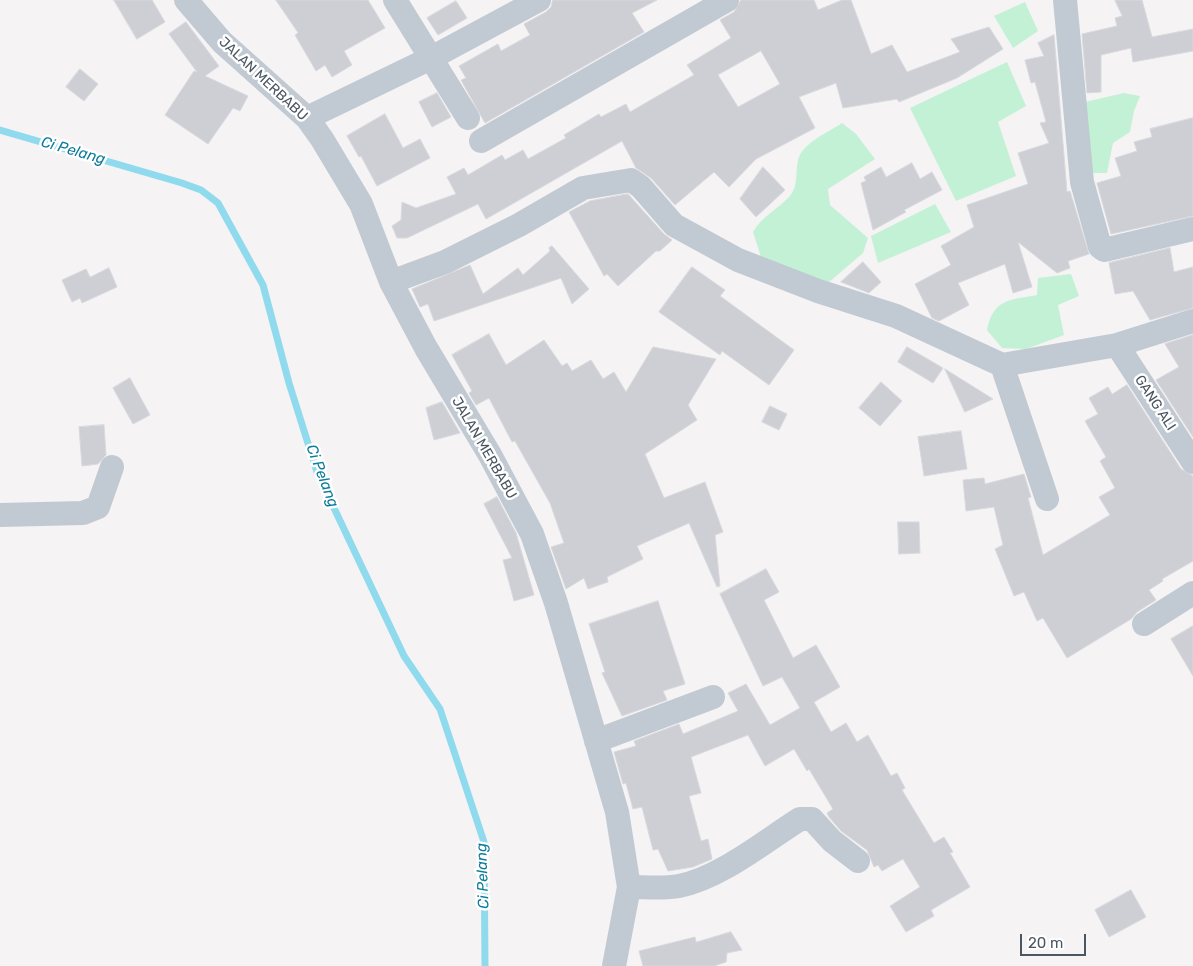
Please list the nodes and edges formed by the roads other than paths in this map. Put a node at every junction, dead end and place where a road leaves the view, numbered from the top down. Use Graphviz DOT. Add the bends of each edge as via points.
graph roads {
  1 [pos="186,0"];
  2 [pos="396,0"];
  3 [pos="540,0"];
  4 [pos="727,0"];
  5 [pos="1065,0"];
  6 [pos="431,58"];
  7 [pos="306,118"];
  8 [pos="468,118"];
  9 [pos="481,141"];
  10 [pos="1193,229"];
  11 [pos="391,282"];
  12 [pos="1193,321"];
  13 [pos="1117,345"];
  14 [pos="1002,365"];
  15 [pos="1193,462"];
  16 [pos="112,467"];
  17 [pos="1047,499"];
  18 [pos="0,514"];
  19 [pos="1193,593"];
  20 [pos="1144,624"];
  21 [pos="714,697"];
  22 [pos="596,741"];
  23 [pos="858,861"];
  24 [pos="629,886"];
  25 [pos="614,966"];
  1 -- 7 [label="street, JALAN MERBABU" via="222,42"];
  2 -- 6 [label="street"];
  3 -- 6 [label="street"];
  4 -- 9 [label="street"];
  5 -- 10 [label="street" via="1082,182 1101,249"];
  6 -- 7 [label="street"];
  6 -- 8 [label="street"];
  7 -- 11 [label="street, JALAN MERBABU" via="361,204"];
  11 -- 14 [label="street" via="445,262 519,225 582,188 631,180 674,225 738,260 896,316"];
  11 -- 22 [label="street, JALAN MERBABU" via="532,534 556,603"];
  12 -- 13 [label="street"];
  13 -- 14 [label="street"];
  13 -- 15 [label="street, GANG ALI"];
  14 -- 17 [label="street"];
  16 -- 18 [label="street" via="98,507 92,511"];
  19 -- 20 [label="street"];
  21 -- 22 [label="street"];
  22 -- 24 [label="street, JALAN MERBABU" via="617,812"];
  23 -- 24 [label="street" via="832,841 812,819 800,819 716,873 695,882 677,887"];
  24 -- 25 [label="street, JALAN MERBABU"];
}
